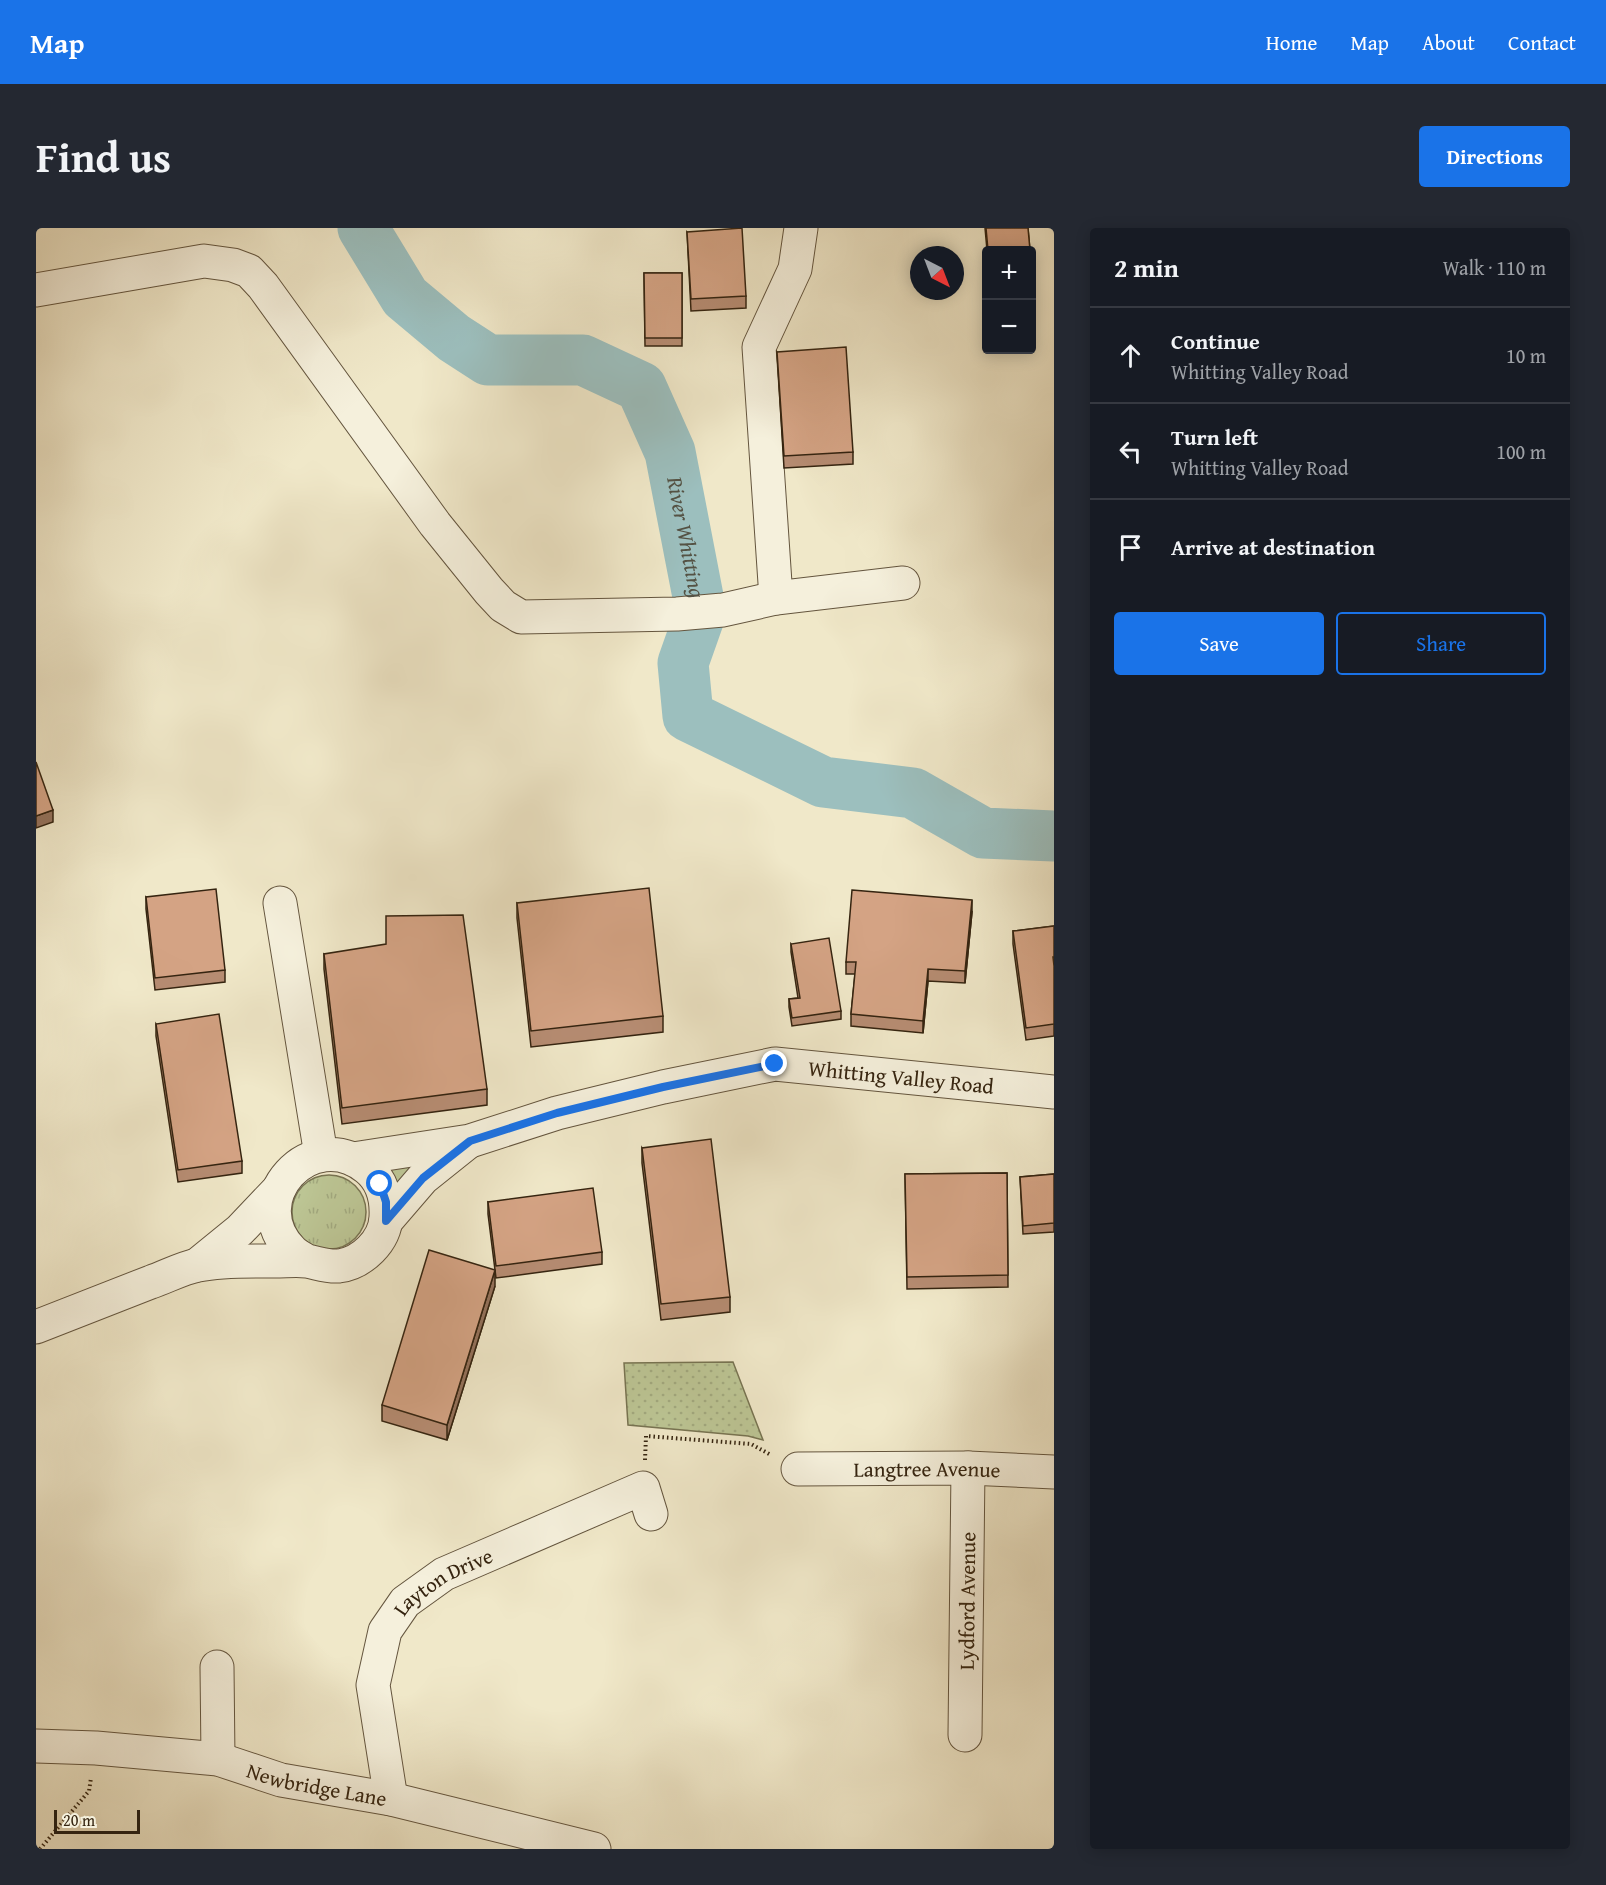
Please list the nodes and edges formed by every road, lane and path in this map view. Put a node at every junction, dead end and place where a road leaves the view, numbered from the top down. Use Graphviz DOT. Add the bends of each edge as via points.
graph roads {
  1 [pos="801,228"];
  2 [pos="36,290"];
  3 [pos="903,583"];
  4 [pos="776,598"];
  5 [pos="280,903"];
  6 [pos="1054,1092"];
  7 [pos="470,1141"];
  8 [pos="321,1155"];
  9 [pos="353,1159"];
  10 [pos="279,1189"];
  11 [pos="386,1221"];
  12 [pos="307,1261"];
  13 [pos="197,1265"];
  14 [pos="36,1327"];
  15 [pos="968,1468"];
  16 [pos="798,1469"];
  17 [pos="1054,1472"];
  18 [pos="647,1501"];
  19 [pos="217,1667"];
  20 [pos="965,1735"];
  21 [pos="36,1746"];
  22 [pos="96,1748"];
  23 [pos="218,1759"];
  24 [pos="391,1799"];
  25 [pos="40,1849"];
  26 [pos="594,1849"];
  1 -- 4 [label="street" via="795,269 759,347"];
  2 -- 4 [label="street" via="204,261 249,271 435,524 503,606 521,617 677,614 723,610"];
  3 -- 4 [label="street"];
  5 -- 8 [label="street"];
  6 -- 7 [label="street, Whitting Valley Road" via="775,1064 557,1113"];
  7 -- 9 [label="street, Whitting Valley Road"];
  7 -- 11 [label="street, Whitting Valley Road" via="423,1178"];
  8 -- 9 [label="street, Whitting Valley Road"];
  8 -- 10 [label="street, Whitting Valley Road" via="295,1167"];
  9 -- 11 [label="street" via="369,1169 380,1184 386,1202"];
  10 -- 12 [label="street" via="274,1206 282,1238 292,1252"];
  10 -- 13 [label="street, Whitting Valley Road" via="240,1230"];
  11 -- 12 [label="street, Whitting Valley Road" via="380,1237 356,1260 340,1266"];
  12 -- 13 [label="street, Whitting Valley Road"];
  13 -- 14 [label="street, Whitting Valley Road"];
  15 -- 16 [label="street, Langtree Avenue"];
  15 -- 17 [label="street, Langtree Avenue"];
  15 -- 20 [label="street, Lydford Avenue"];
  16 -- 18 [label="path" via="751,1444 646,1436"];
  18 -- 24 [label="street, Layton Drive" via="444,1574 405,1602 385,1631 373,1685"];
  19 -- 23 [label="street"];
  21 -- 22 [label="street, Newbridge Lane"];
  22 -- 23 [label="street, Newbridge Lane"];
  22 -- 25 [label="path" via="89,1791"];
  23 -- 24 [label="street, Newbridge Lane" via="281,1780"];
  24 -- 26 [label="street, Newbridge Lane"];
}
